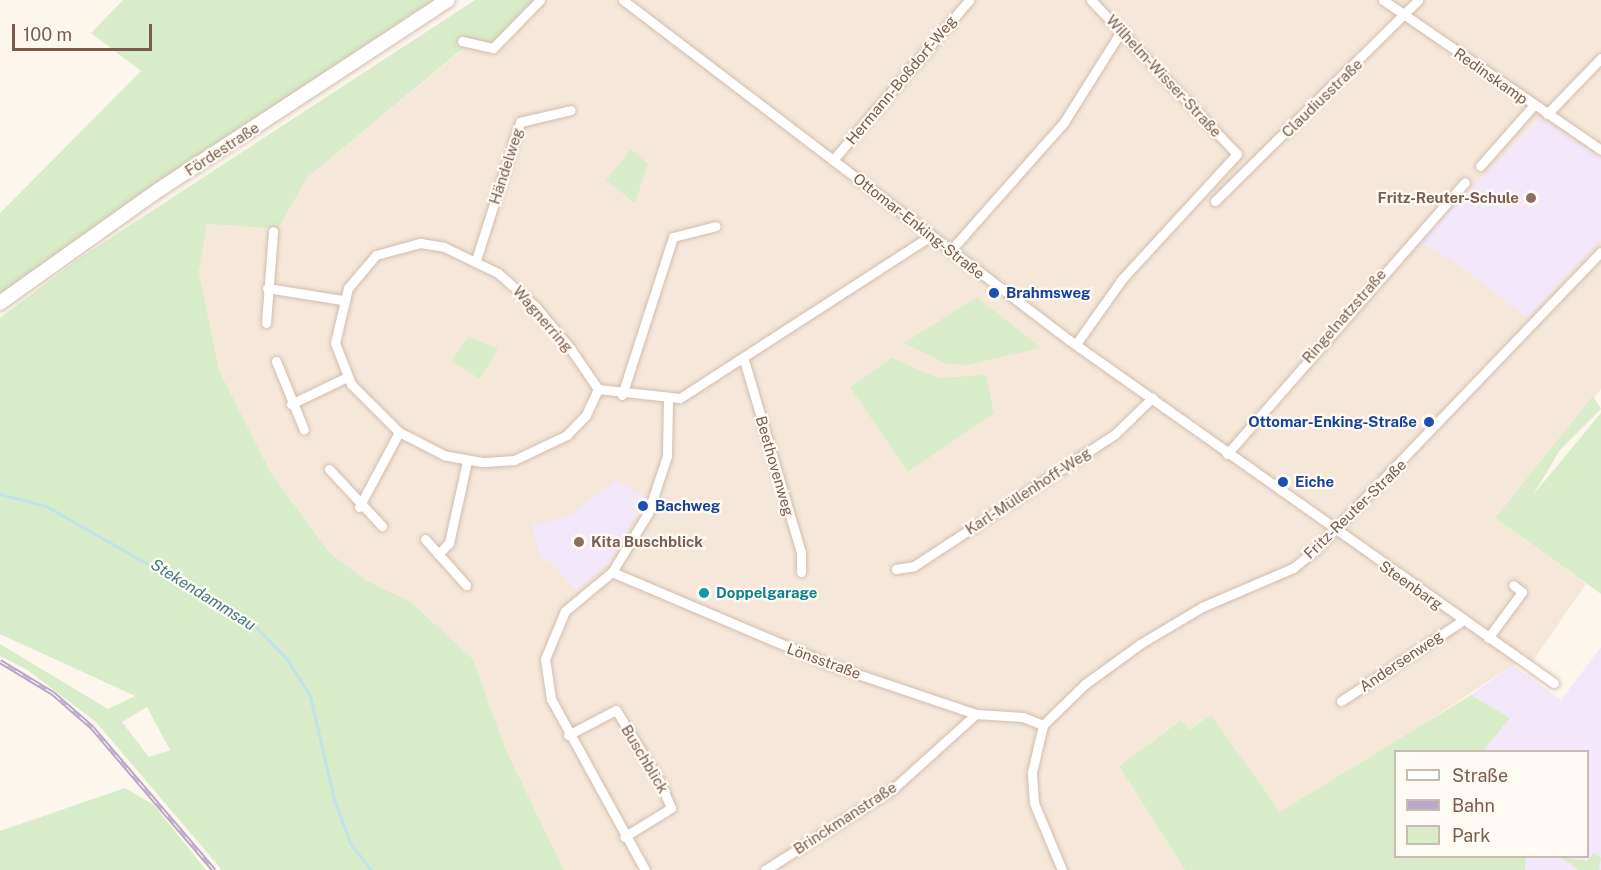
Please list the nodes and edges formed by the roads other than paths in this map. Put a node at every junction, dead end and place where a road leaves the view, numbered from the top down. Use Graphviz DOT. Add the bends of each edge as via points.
graph roads {
  1 [pos="448,0"];
  2 [pos="540,0"];
  3 [pos="623,0"];
  4 [pos="969,0"];
  5 [pos="1091,0"];
  6 [pos="1383,0"];
  7 [pos="1418,0"];
  8 [pos="1403,15"];
  9 [pos="1122,30"];
  10 [pos="462,41"];
  11 [pos="1601,58"];
  12 [pos="1534,105"];
  13 [pos="571,110"];
  14 [pos="1547,114"];
  15 [pos="1601,150"];
  16 [pos="833,160"];
  17 [pos="1480,166"];
  18 [pos="1211,180"];
  19 [pos="1465,183"];
  20 [pos="1223,193"];
  21 [pos="1215,201"];
  22 [pos="716,226"];
  23 [pos="273,231"];
  24 [pos="930,236"];
  25 [pos="950,251"];
  26 [pos="1601,252"];
  27 [pos="476,260"];
  28 [pos="267,288"];
  29 [pos="342,300"];
  30 [pos="0,303"];
  31 [pos="267,324"];
  32 [pos="1076,344"];
  33 [pos="744,360"];
  34 [pos="276,361"];
  35 [pos="347,377"];
  36 [pos="598,389"];
  37 [pos="622,395"];
  38 [pos="1152,398"];
  39 [pos="668,401"];
  40 [pos="291,404"];
  41 [pos="304,430"];
  42 [pos="399,432"];
  43 [pos="1227,454"];
  44 [pos="467,461"];
  45 [pos="329,470"];
  46 [pos="359,507"];
  47 [pos="382,526"];
  48 [pos="1335,531"];
  49 [pos="425,538"];
  50 [pos="438,554"];
  51 [pos="896,569"];
  52 [pos="612,572"];
  53 [pos="801,572"];
  54 [pos="466,585"];
  55 [pos="1513,585"];
  56 [pos="1462,621"];
  57 [pos="1488,638"];
  58 [pos="1554,683"];
  59 [pos="1341,701"];
  60 [pos="976,714"];
  61 [pos="1043,725"];
  62 [pos="568,735"];
  63 [pos="624,837"];
  64 [pos="645,870"];
  65 [pos="765,870"];
  66 [pos="1062,870"];
  1 -- 30 [label="main road, Fördestraße" via="95,233"];
  2 -- 10 [label="street" via="493,48"];
  3 -- 16 [label="street, Ottomar-Enking-Straße"];
  4 -- 16 [label="street, Hermann-Boßdorf-Weg"];
  5 -- 9 [label="street, Wilhelm-Wisser-Straße"];
  6 -- 8 [label="street, Redinskamp"];
  7 -- 8 [label="street, Claudiusstraße"];
  8 -- 12 [label="street, Redinskamp"];
  8 -- 20 [label="street, Claudiusstraße"];
  9 -- 18 [label="street, Wilhelm-Wisser-Straße" via="1237,154"];
  9 -- 25 [label="street" via="1064,122"];
  11 -- 14 [label="street"];
  12 -- 14 [label="street, Redinskamp"];
  12 -- 17 [label="street"];
  13 -- 27 [label="street, Händelweg" via="520,122"];
  14 -- 15 [label="street, Redinskamp"];
  16 -- 24 [label="street, Ottomar-Enking-Straße"];
  18 -- 20 [label="street"];
  18 -- 32 [label="street" via="1122,279"];
  19 -- 43 [label="street, Ringelnatzstraße"];
  20 -- 21 [label="street, Claudiusstraße"];
  22 -- 37 [label="street" via="674,237"];
  23 -- 28 [label="street"];
  24 -- 25 [label="street, Ottomar-Enking-Straße"];
  24 -- 33 [label="street"];
  25 -- 32 [label="street, Ottomar-Enking-Straße"];
  26 -- 48 [label="street, Fritz-Reuter-Straße"];
  27 -- 29 [label="street, Wagnerring" via="420,243 386,249 362,269"];
  27 -- 36 [label="street, Wagnerring" via="536,307"];
  28 -- 29 [label="street"];
  28 -- 31 [label="street"];
  29 -- 35 [label="street, Wagnerring" via="335,343"];
  32 -- 38 [label="street, Ottomar-Enking-Straße"];
  33 -- 39 [label="street"];
  33 -- 53 [label="street, Beethovenweg" via="801,552"];
  34 -- 40 [label="street"];
  35 -- 40 [label="street"];
  35 -- 42 [label="street, Wagnerring"];
  36 -- 37 [label="street"];
  36 -- 44 [label="street, Wagnerring" via="582,420 549,446 514,460"];
  37 -- 39 [label="street"];
  38 -- 43 [label="street, Ottomar-Enking-Straße"];
  38 -- 51 [label="street, Karl-Müllenhoff-Weg" via="1115,434 914,566"];
  39 -- 52 [label="street" via="669,440 660,481 647,515"];
  40 -- 41 [label="street"];
  42 -- 44 [label="street, Wagnerring" via="427,448"];
  42 -- 46 [label="street"];
  43 -- 48 [label="street, Ottomar-Enking-Straße"];
  44 -- 50 [label="street" via="448,543"];
  45 -- 46 [label="street"];
  46 -- 47 [label="street"];
  48 -- 56 [label="street, Steenbarg"];
  48 -- 61 [label="street, Fritz-Reuter-Straße" via="1293,568 1202,607 1140,644 1085,684"];
  49 -- 50 [label="street"];
  50 -- 54 [label="street"];
  52 -- 60 [label="street, Lönsstraße" via="789,648"];
  52 -- 62 [label="street" via="565,611 545,659 551,699"];
  55 -- 57 [label="street" via="1522,592"];
  56 -- 57 [label="street, Steenbarg"];
  56 -- 59 [label="street, Andersenweg"];
  57 -- 58 [label="street, Steenbarg"];
  60 -- 61 [label="street, Lönsstraße" via="1023,717"];
  60 -- 65 [label="street, Brinckmanstraße" via="894,788"];
  61 -- 66 [label="street" via="1032,772 1034,803"];
  62 -- 63 [label="street"];
  62 -- 63 [label="street, Buschblick" via="616,710 660,782 671,808"];
  63 -- 64 [label="street"];
}
